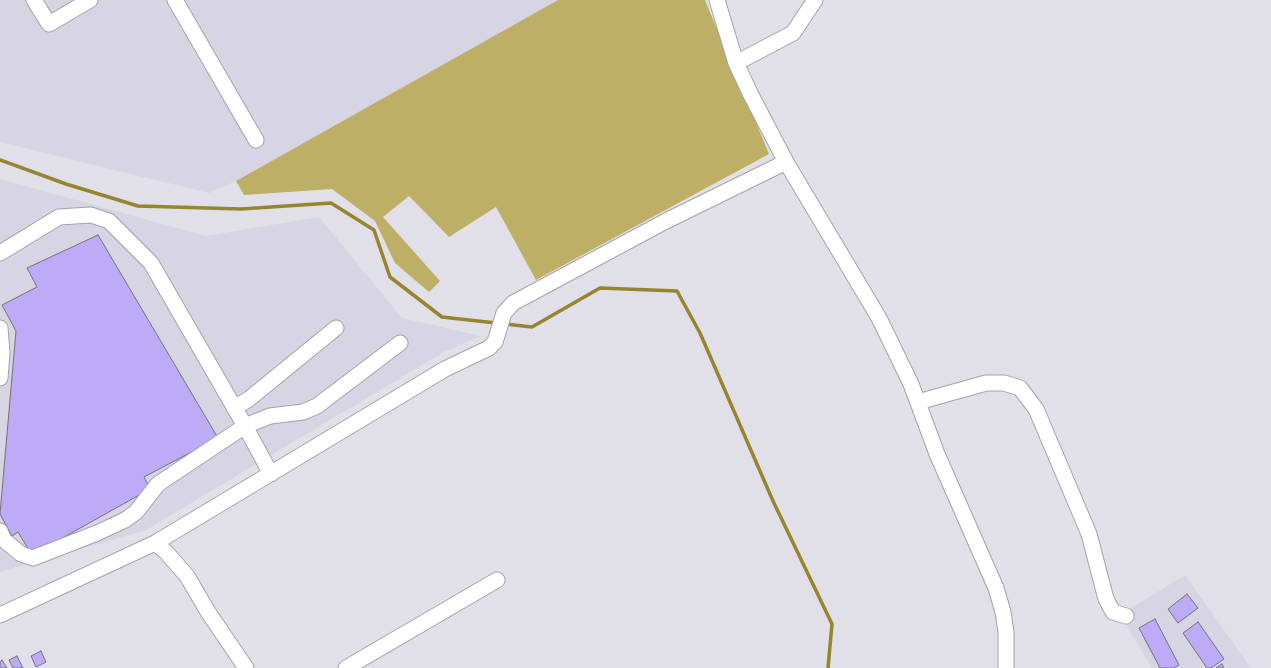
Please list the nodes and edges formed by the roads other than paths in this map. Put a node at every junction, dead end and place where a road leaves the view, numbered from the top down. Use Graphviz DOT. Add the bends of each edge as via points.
graph roads {
  1 [pos="34,0"];
  2 [pos="90,0"];
  3 [pos="175,0"];
  4 [pos="717,0"];
  5 [pos="815,0"];
  6 [pos="736,63"];
  7 [pos="256,140"];
  8 [pos="786,162"];
  9 [pos="0,253"];
  10 [pos="0,328"];
  11 [pos="336,328"];
  12 [pos="400,343"];
  13 [pos="0,378"];
  14 [pos="918,402"];
  15 [pos="234,408"];
  16 [pos="245,426"];
  17 [pos="271,474"];
  18 [pos="0,531"];
  19 [pos="155,543"];
  20 [pos="497,580"];
  21 [pos="0,615"];
  22 [pos="1126,616"];
  23 [pos="243,667"];
  24 [pos="346,668"];
  25 [pos="1006,668"];
  1 -- 2 [label="street" via="49,24"];
  3 -- 7 [label="street"];
  4 -- 6 [label="street"];
  5 -- 6 [label="street" via="793,33"];
  6 -- 8 [label="street"];
  8 -- 14 [label="street" via="879,318"];
  8 -- 17 [label="street" via="666,221 513,303 505,310 495,342 489,348 445,369"];
  9 -- 15 [label="street" via="59,217 91,214 109,221 151,263"];
  10 -- 13 [label="street"];
  11 -- 15 [label="street" via="249,399"];
  12 -- 16 [label="street" via="317,406 303,412 270,416"];
  14 -- 22 [label="street" via="986,383 1004,382 1020,388 1036,409 1090,534 1106,599 1113,612"];
  14 -- 25 [label="street" via="937,454 996,588 1006,632"];
  15 -- 16 [label="street"];
  16 -- 17 [label="street"];
  16 -- 18 [label="street" via="158,484 136,512 125,520 97,533 33,558 21,554 4,540"];
  17 -- 19 [label="street"];
  19 -- 21 [label="street"];
  19 -- 23 [label="street" via="187,576"];
  20 -- 24 [label="street"];
}
